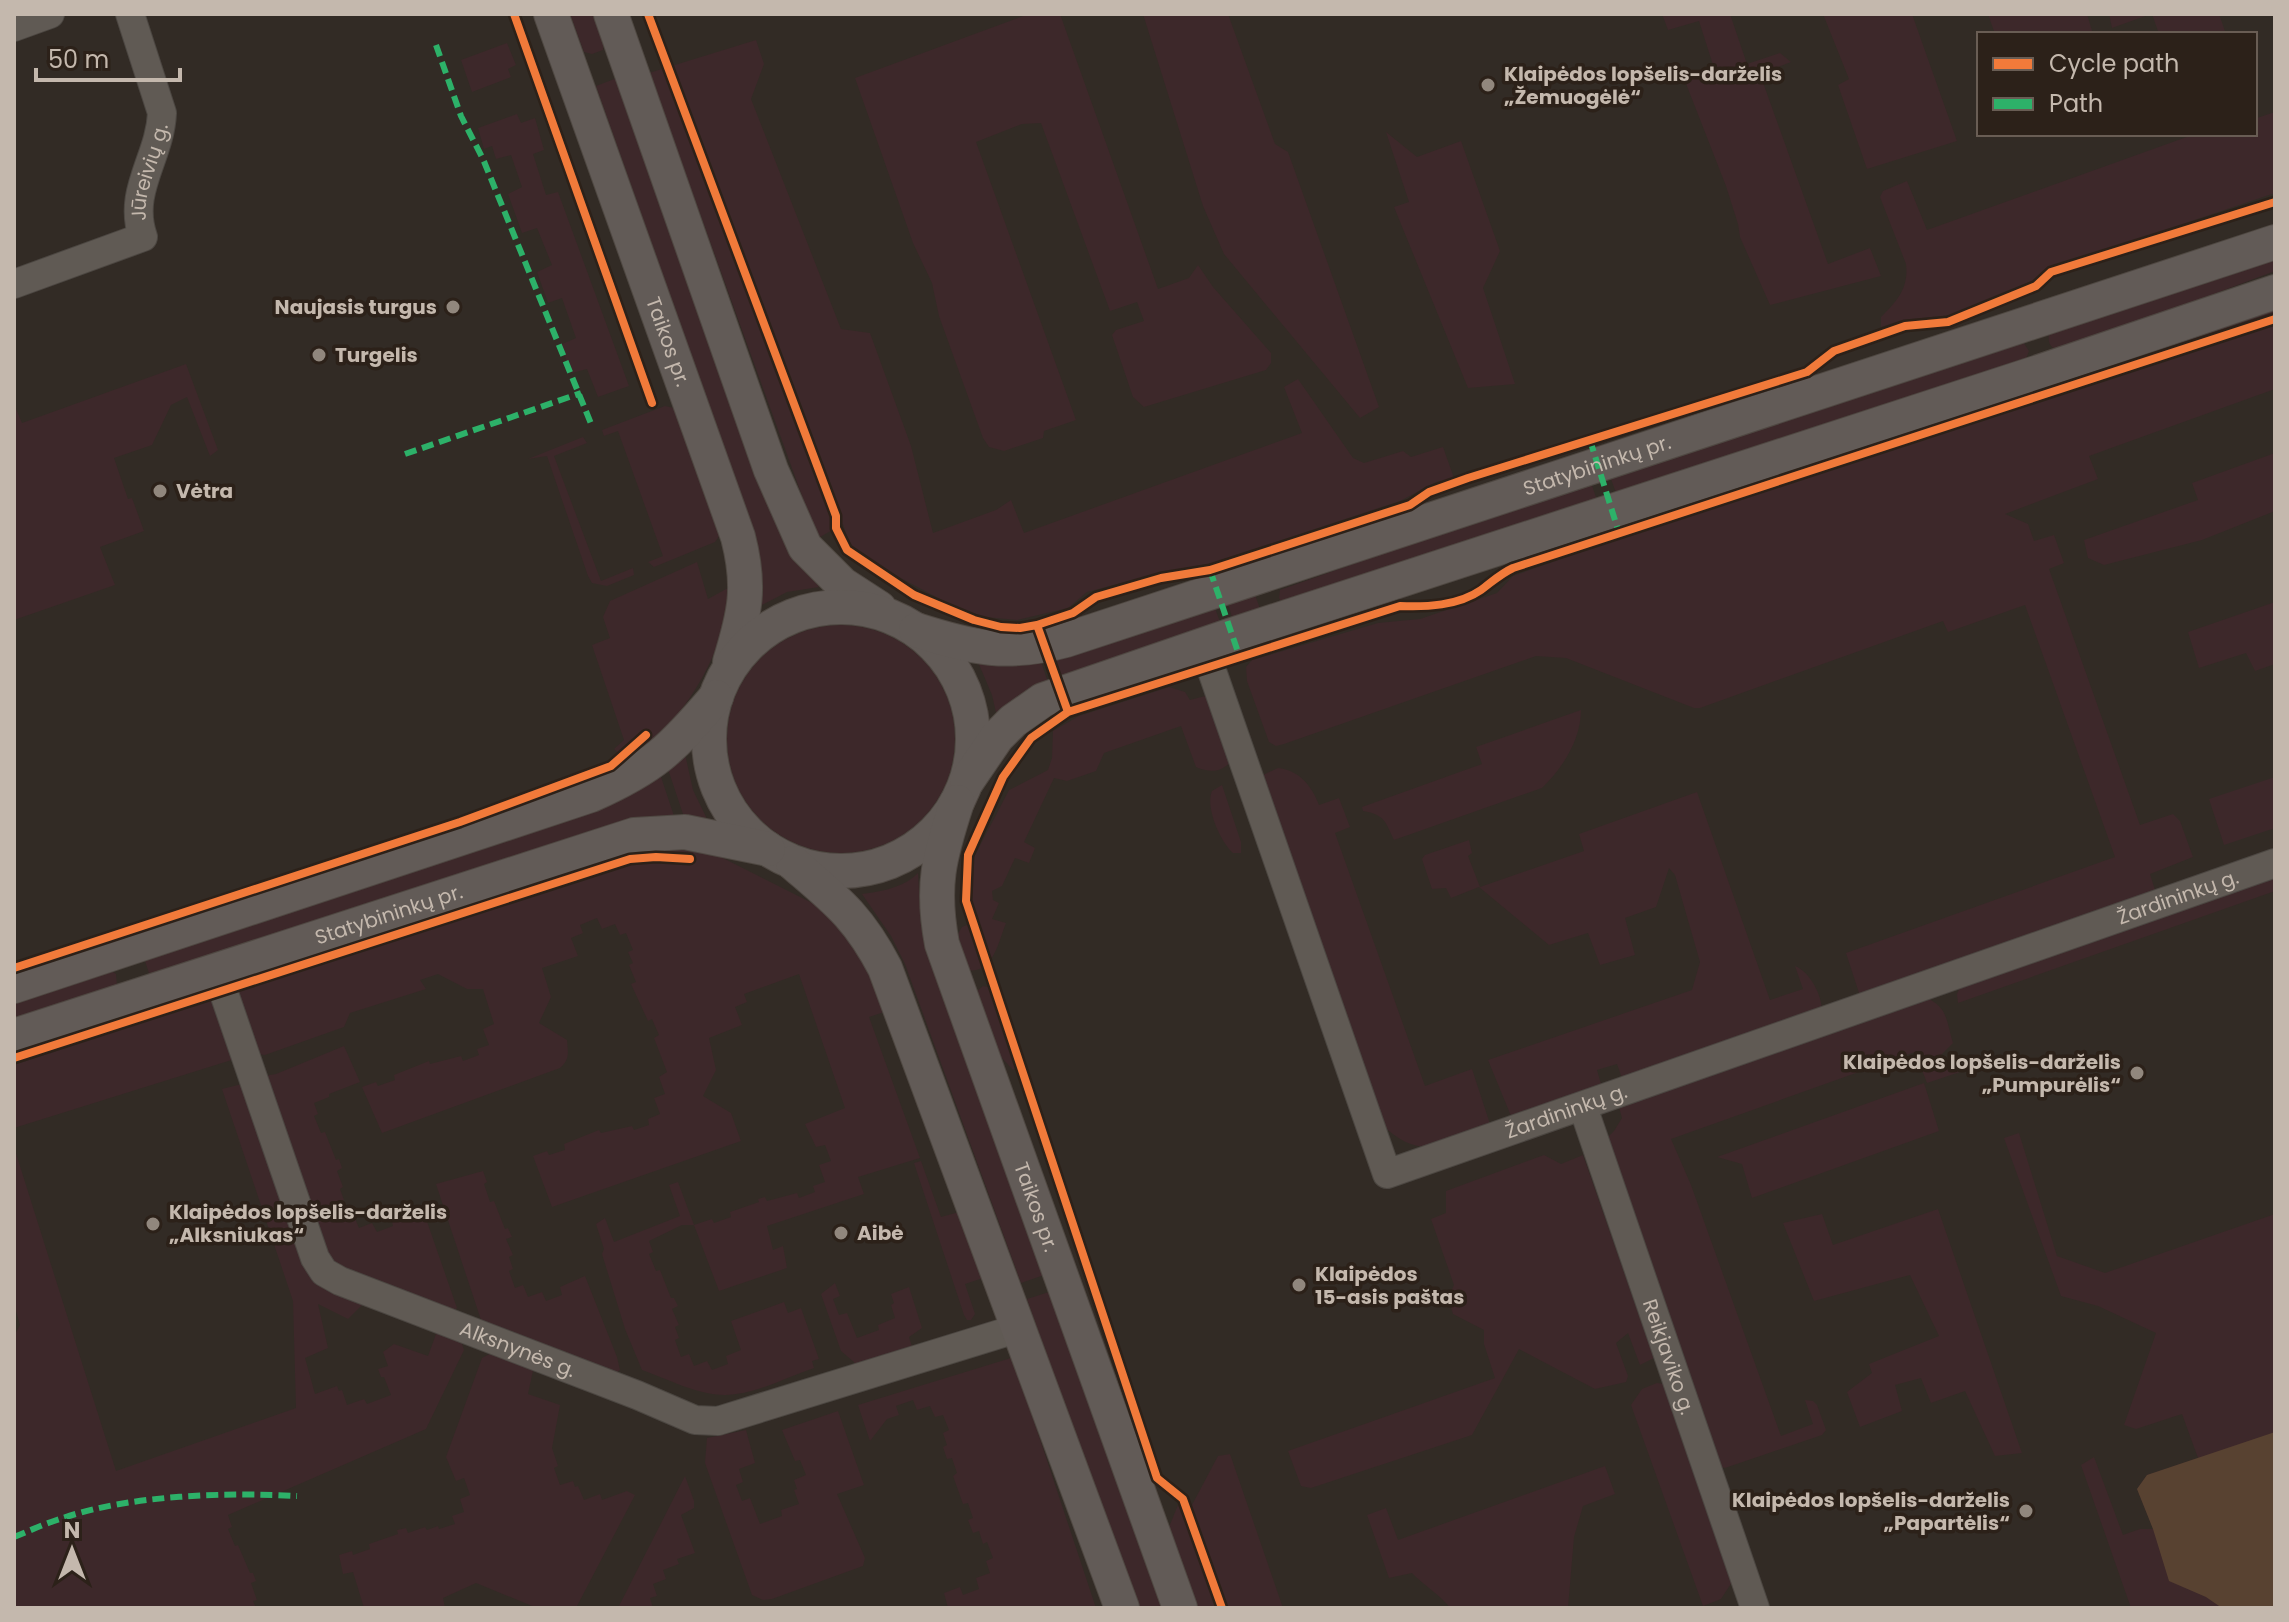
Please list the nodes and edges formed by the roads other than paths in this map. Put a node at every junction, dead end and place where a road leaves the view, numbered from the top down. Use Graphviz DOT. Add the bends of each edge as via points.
graph roads {
  1 [pos="50,14"];
  2 [pos="130,14"];
  3 [pos="551,14"];
  4 [pos="611,14"];
  5 [pos="14,27"];
  6 [pos="2275,242"];
  7 [pos="14,284"];
  8 [pos="2275,292"];
  9 [pos="2021,326"];
  10 [pos="2036,373"];
  11 [pos="1276,571"];
  12 [pos="1291,616"];
  13 [pos="906,624"];
  14 [pos="1203,645"];
  15 [pos="721,686"];
  16 [pos="962,792"];
  17 [pos="779,855"];
  18 [pos="2275,863"];
  19 [pos="124,950"];
  20 [pos="216,970"];
  21 [pos="14,986"];
  22 [pos="138,994"];
  23 [pos="14,1036"];
  24 [pos="1583,1107"];
  25 [pos="1019,1328"];
  26 [pos="1122,1608"];
  27 [pos="1180,1608"];
  28 [pos="1755,1608"];
  1 -- 5 [label="street"];
  2 -- 7 [label="street, Jūreivių g." via="162,113 136,211 143,237"];
  3 -- 15 [label="main road, Taikos pr." via="723,488 747,570 740,628"];
  4 -- 13 [label="main road" via="771,470 805,547 842,584"];
  6 -- 9 [label="main road, Statybininkų pr."];
  8 -- 10 [label="main road"];
  9 -- 10 [label="main road" via="2037,346"];
  9 -- 11 [label="main road, Statybininkų pr."];
  10 -- 12 [label="main road"];
  11 -- 12 [label="main road" via="1268,595 1279,611"];
  11 -- 13 [label="main road, Statybininkų pr." via="1024,650 958,643"];
  12 -- 14 [label="main road"];
  13 -- 15 [label="main road" via="850,607 801,613 758,636"];
  13 -- 16 [label="main road" via="950,664 966,697 972,757"];
  14 -- 16 [label="main road" via="1043,700 997,737"];
  14 -- 24 [label="street, Žardininkų g." via="1387,1174"];
  15 -- 17 [label="main road" via="710,721 716,781 748,833"];
  15 -- 19 [label="main road" via="676,745 639,773 591,795"];
  16 -- 17 [label="main road" via="927,840 885,864 837,871"];
  16 -- 27 [label="main road, Taikos pr." via="940,854 935,889 942,944"];
  17 -- 20 [label="main road, Statybininkų pr." via="685,832 634,835"];
  17 -- 25 [label="main road" via="849,911 885,968"];
  18 -- 24 [label="street, Žardininkų g."];
  19 -- 21 [label="main road"];
  19 -- 22 [label="main road" via="136,966"];
  20 -- 22 [label="main road, Statybininkų pr."];
  20 -- 25 [label="street, Alksnynės g." via="315,1258 324,1272 340,1281 695,1420 718,1421"];
  22 -- 23 [label="main road, Statybininkų pr."];
  24 -- 28 [label="street, Reikjaviko g."];
  25 -- 26 [label="main road"];
}
